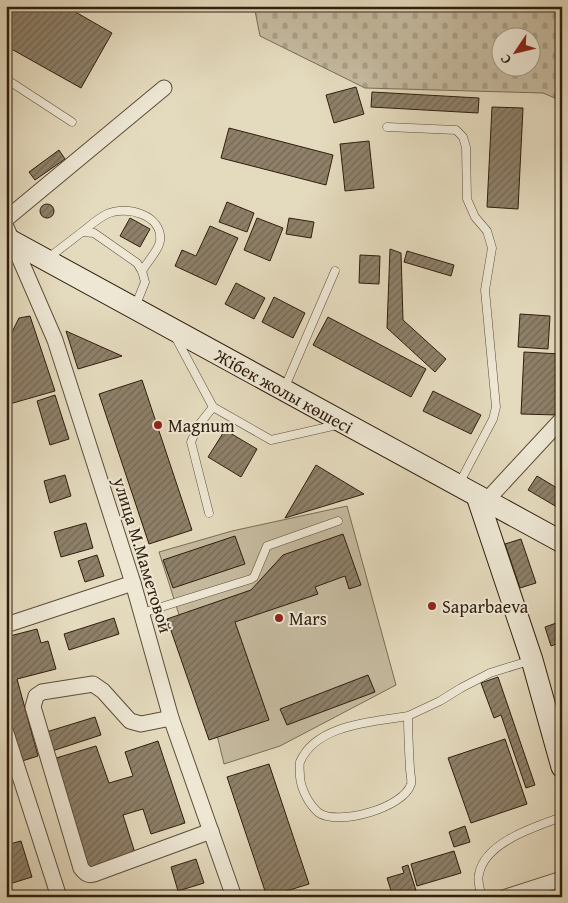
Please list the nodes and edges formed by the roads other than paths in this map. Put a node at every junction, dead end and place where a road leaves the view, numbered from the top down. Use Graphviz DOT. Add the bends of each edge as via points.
graph roads {
  1 [pos="6,79"];
  2 [pos="164,88"];
  3 [pos="72,122"];
  4 [pos="387,127"];
  5 [pos="6,219"];
  6 [pos="82,232"];
  7 [pos="8,238"];
  8 [pos="45,260"];
  9 [pos="142,270"];
  10 [pos="335,271"];
  11 [pos="134,308"];
  12 [pos="172,330"];
  13 [pos="284,390"];
  14 [pos="213,407"];
  15 [pos="562,419"];
  16 [pos="344,424"];
  17 [pos="458,486"];
  18 [pos="482,498"];
  19 [pos="209,513"];
  20 [pos="338,520"];
  21 [pos="562,542"];
  22 [pos="133,583"];
  23 [pos="142,613"];
  24 [pos="6,624"];
  25 [pos="532,660"];
  26 [pos="408,716"];
  27 [pos="171,718"];
  28 [pos="6,733"];
  29 [pos="562,767"];
  30 [pos="562,817"];
  31 [pos="211,832"];
  32 [pos="562,879"];
  33 [pos="59,897"];
  34 [pos="234,897"];
  35 [pos="482,897"];
  36 [pos="506,897"];
  1 -- 3 [label="lane"];
  2 -- 5 [label="street"];
  4 -- 17 [label="lane" via="456,130 464,137 467,199 492,248 485,290 496,407"];
  6 -- 8 [label="lane"];
  6 -- 9 [label="lane" via="94,233 136,262"];
  6 -- 9 [label="lane" via="107,214 122,210 133,210 154,222 160,231 160,243"];
  7 -- 8 [label="main road, Жібек жолы көшесі"];
  7 -- 22 [label="street, улица М.Маметовой" via="55,340"];
  8 -- 11 [label="main road, Жібек жолы көшесі"];
  9 -- 11 [label="lane" via="145,282"];
  10 -- 13 [label="lane"];
  11 -- 12 [label="main road, Жібек жолы көшесі"];
  12 -- 13 [label="main road, Жібек жолы көшесі"];
  12 -- 14 [label="lane"];
  13 -- 16 [label="main road, Жібек жолы көшесі"];
  14 -- 16 [label="lane" via="271,440"];
  14 -- 19 [label="lane" via="198,426 191,442"];
  15 -- 18 [label="street"];
  16 -- 17 [label="main road, Жібек жолы көшесі"];
  17 -- 18 [label="main road, Жібек жолы көшесі"];
  18 -- 21 [label="main road, Жібек жолы көшесі"];
  18 -- 25 [label="main road"];
  20 -- 23 [label="lane" via="267,546 254,577"];
  22 -- 23 [label="street, улица М.Маметовой"];
  22 -- 24 [label="street"];
  23 -- 27 [label="street, улица М.Маметовой"];
  25 -- 26 [label="lane" via="490,673"];
  25 -- 29 [label="main road"];
  26 -- 26 [label="lane" via="340,728 321,737 308,750 300,763 301,785 320,814 334,818 356,816 388,806 403,796 411,785"];
  27 -- 31 [label="street, улица М.Маметовой"];
  27 -- 31 [label="street" via="141,724 130,720 92,684 42,692 33,707 85,873 94,874"];
  28 -- 33 [label="street"];
  30 -- 35 [label="lane" via="493,850 481,865 478,876"];
  31 -- 34 [label="street, улица М.Маметовой"];
  32 -- 36 [label="street"];
}
